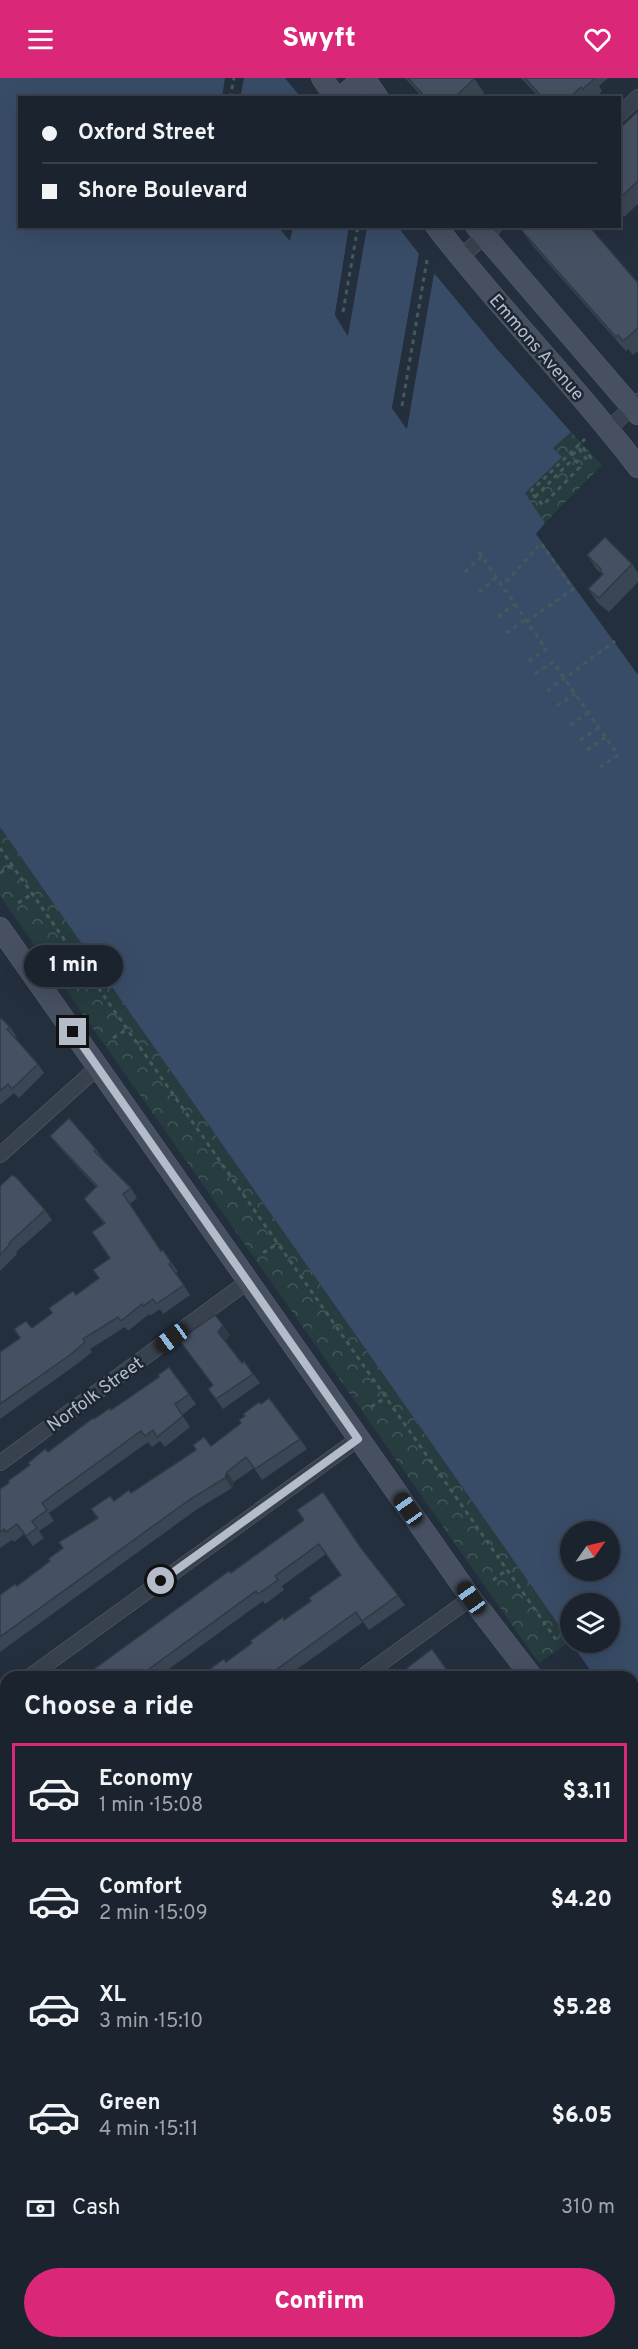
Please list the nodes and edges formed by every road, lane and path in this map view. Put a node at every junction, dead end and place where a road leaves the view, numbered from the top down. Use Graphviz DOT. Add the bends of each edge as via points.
graph roads {
  1 [pos="234,78"];
  2 [pos="322,78"];
  3 [pos="364,78"];
  4 [pos="230,96"];
  5 [pos="336,96"];
  6 [pos="341,96"];
  7 [pos="377,96"];
  8 [pos="638,97"];
  9 [pos="621,113"];
  10 [pos="358,228"];
  11 [pos="437,228"];
  12 [pos="485,230"];
  13 [pos="460,258"];
  14 [pos="427,260"];
  15 [pos="343,312"];
  16 [pos="402,406"];
  17 [pos="636,407"];
  18 [pos="609,429"];
  19 [pos="585,439"];
  20 [pos="579,443"];
  21 [pos="572,455"];
  22 [pos="638,467"];
  23 [pos="535,497"];
  24 [pos="465,572"];
  25 [pos="497,577"];
  26 [pos="506,582"];
  27 [pos="478,592"];
  28 [pos="514,604"];
  29 [pos="498,617"];
  30 [pos="525,621"];
  31 [pos="506,633"];
  32 [pos="615,641"];
  33 [pos="528,662"];
  34 [pos="535,674"];
  35 [pos="564,678"];
  36 [pos="547,691"];
  37 [pos="575,694"];
  38 [pos="556,706"];
  39 [pos="588,713"];
  40 [pos="570,724"];
  41 [pos="599,728"];
  42 [pos="606,737"];
  43 [pos="580,740"];
  44 [pos="587,750"];
  45 [pos="599,768"];
  46 [pos="0,848"];
  47 [pos="12,865"];
  48 [pos="0,873"];
  49 [pos="32,894"];
  50 [pos="18,903"];
  51 [pos="0,928"];
  52 [pos="126,1030"];
  53 [pos="113,1038"];
  54 [pos="98,1067"];
  55 [pos="0,1155"];
  56 [pos="277,1244"];
  57 [pos="263,1252"];
  58 [pos="247,1282"];
  59 [pos="385,1398"];
  60 [pos="371,1407"];
  61 [pos="358,1439"];
  62 [pos="0,1463"];
  63 [pos="507,1570"];
  64 [pos="493,1580"];
  65 [pos="471,1598"];
  66 [pos="557,1641"];
  67 [pos="37,1671"];
  68 [pos="370,1671"];
  69 [pos="527,1671"];
  1 -- 4 [label="path"];
  2 -- 5 [label="main road"];
  3 -- 6 [label="main road"];
  3 -- 7 [label="main road"];
  8 -- 9 [label="street"];
  10 -- 15 [label="path"];
  11 -- 13 [label="main road, Emmons Avenue"];
  12 -- 13 [label="street"];
  12 -- 17 [label="main road, Emmons Avenue"];
  13 -- 18 [label="main road, Emmons Avenue"];
  14 -- 16 [label="path"];
  17 -- 18 [label="street"];
  18 -- 22 [label="main road, Emmons Avenue"];
  19 -- 20 [label="path"];
  20 -- 21 [label="path"];
  20 -- 21 [label="path" via="591,458 587,460 579,449"];
  21 -- 23 [label="path"];
  21 -- 23 [label="path" via="530,492"];
  21 -- 23 [label="path" via="580,467 543,505"];
  24 -- 25 [label="path" via="480,554"];
  25 -- 27 [label="path"];
  25 -- 28 [label="path"];
  26 -- 30 [label="path" via="542,542 573,589"];
  28 -- 29 [label="path"];
  28 -- 30 [label="path"];
  30 -- 31 [label="path"];
  30 -- 33 [label="path" via="546,650"];
  32 -- 35 [label="path"];
  34 -- 35 [label="path" via="553,662"];
  35 -- 36 [label="path"];
  35 -- 37 [label="path"];
  37 -- 38 [label="path"];
  37 -- 39 [label="path"];
  39 -- 40 [label="path"];
  39 -- 41 [label="path"];
  41 -- 42 [label="path"];
  41 -- 43 [label="path"];
  42 -- 44 [label="path"];
  42 -- 45 [label="path" via="618,755"];
  46 -- 47 [label="path"];
  47 -- 48 [label="path"];
  47 -- 49 [label="path"];
  49 -- 50 [label="path"];
  49 -- 52 [label="path"];
  51 -- 54 [label="main road"];
  52 -- 53 [label="path"];
  52 -- 56 [label="path"];
  54 -- 55 [label="street"];
  54 -- 58 [label="main road"];
  56 -- 57 [label="path"];
  56 -- 59 [label="path"];
  58 -- 61 [label="main road"];
  58 -- 62 [label="street, Norfolk Street"];
  59 -- 60 [label="path"];
  59 -- 63 [label="path"];
  61 -- 65 [label="main road"];
  61 -- 67 [label="street"];
  63 -- 64 [label="path"];
  63 -- 66 [label="path"];
  65 -- 68 [label="street"];
  65 -- 69 [label="main road"];
}
